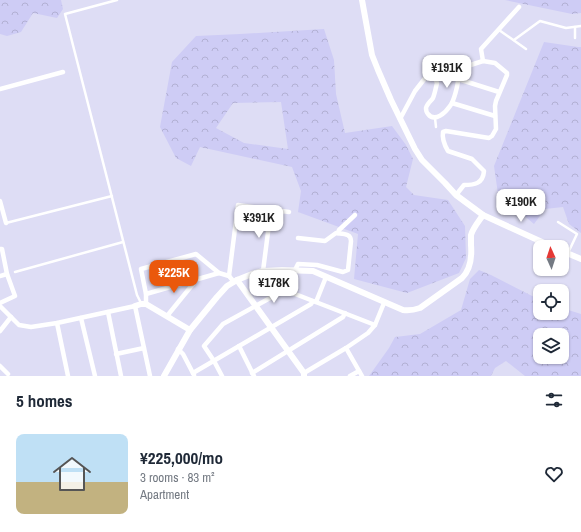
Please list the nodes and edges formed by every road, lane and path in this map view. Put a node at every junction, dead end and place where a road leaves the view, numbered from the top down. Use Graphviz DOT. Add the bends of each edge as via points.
graph roads {
  1 [pos="117,0"];
  2 [pos="362,0"];
  3 [pos="519,7"];
  4 [pos="581,26"];
  5 [pos="575,27"];
  6 [pos="498,30"];
  7 [pos="575,38"];
  8 [pos="514,40"];
  9 [pos="526,49"];
  10 [pos="483,61"];
  11 [pos="62,72"];
  12 [pos="458,79"];
  13 [pos="0,89"];
  14 [pos="500,92"];
  15 [pos="452,103"];
  16 [pos="495,116"];
  17 [pos="435,118"];
  18 [pos="400,119"];
  19 [pos="436,127"];
  20 [pos="456,195"];
  21 [pos="112,196"];
  22 [pos="0,201"];
  23 [pos="271,209"];
  24 [pos="289,212"];
  25 [pos="355,215"];
  26 [pos="483,215"];
  27 [pos="558,222"];
  28 [pos="6,223"];
  29 [pos="338,233"];
  30 [pos="298,238"];
  31 [pos="538,240"];
  32 [pos="123,242"];
  33 [pos="569,246"];
  34 [pos="0,249"];
  35 [pos="569,254"];
  36 [pos="581,259"];
  37 [pos="295,270"];
  38 [pos="263,271"];
  39 [pos="15,272"];
  40 [pos="219,272"];
  41 [pos="7,274"];
  42 [pos="0,276"];
  43 [pos="229,276"];
  44 [pos="326,277"];
  45 [pos="195,280"];
  46 [pos="236,281"];
  47 [pos="146,294"];
  48 [pos="314,302"];
  49 [pos="0,303"];
  50 [pos="384,303"];
  51 [pos="141,304"];
  52 [pos="256,305"];
  53 [pos="0,306"];
  54 [pos="108,312"];
  55 [pos="345,313"];
  56 [pos="167,316"];
  57 [pos="11,317"];
  58 [pos="81,318"];
  59 [pos="57,323"];
  60 [pos="375,325"];
  61 [pos="272,327"];
  62 [pos="190,330"];
  63 [pos="0,331"];
  64 [pos="239,346"];
  65 [pos="144,348"];
  66 [pos="346,348"];
  67 [pos="178,349"];
  68 [pos="288,351"];
  69 [pos="116,354"];
  70 [pos="214,361"];
  71 [pos="0,366"];
  72 [pos="359,371"];
  73 [pos="8,374"];
  74 [pos="253,374"];
  75 [pos="193,375"];
  76 [pos="304,375"];
  77 [pos="68,376"];
  78 [pos="95,376"];
  79 [pos="121,376"];
  80 [pos="150,376"];
  81 [pos="164,376"];
  82 [pos="222,376"];
  83 [pos="350,376"];
  84 [pos="362,376"];
  1 -- 21 [label="lane" via="65,14"];
  2 -- 18 [label="street" via="372,55"];
  3 -- 6 [label="street"];
  4 -- 5 [label="lane"];
  5 -- 7 [label="lane"];
  5 -- 8 [label="lane" via="566,28 540,20"];
  6 -- 8 [label="lane"];
  6 -- 10 [label="street" via="481,50"];
  8 -- 9 [label="lane"];
  10 -- 12 [label="street" via="458,70"];
  10 -- 14 [label="street" via="495,63 507,73"];
  11 -- 13 [label="street"];
  12 -- 14 [label="street"];
  12 -- 15 [label="street"];
  14 -- 16 [label="street" via="495,106"];
  15 -- 16 [label="street"];
  15 -- 17 [label="street"];
  16 -- 20 [label="street" via="496,129 489,138 443,132 448,151 472,159 484,171 479,183 464,185"];
  17 -- 18 [label="street" via="426,112 437,83 435,78 429,76 415,91"];
  17 -- 19 [label="lane"];
  18 -- 20 [label="street" via="422,160"];
  20 -- 26 [label="street"];
  21 -- 28 [label="lane"];
  21 -- 32 [label="lane"];
  22 -- 28 [label="street"];
  23 -- 24 [label="street"];
  23 -- 38 [label="street"];
  23 -- 43 [label="street" via="238,205"];
  25 -- 29 [label="street"];
  26 -- 31 [label="street"];
  26 -- 50 [label="street" via="472,231 469,269 462,278 414,310 403,310"];
  27 -- 33 [label="lane" via="577,234"];
  29 -- 30 [label="street" via="325,241"];
  29 -- 37 [label="street" via="351,238 348,270 343,272 317,265 298,264"];
  32 -- 39 [label="lane"];
  32 -- 51 [label="lane"];
  34 -- 41 [label="street"];
  35 -- 36 [label="street"];
  37 -- 38 [label="street"];
  37 -- 44 [label="street" via="313,271"];
  38 -- 46 [label="street"];
  40 -- 43 [label="street"];
  40 -- 45 [label="street"];
  40 -- 47 [label="street" via="196,254 141,269"];
  41 -- 42 [label="street"];
  41 -- 49 [label="street" via="15,296"];
  43 -- 46 [label="street"];
  44 -- 48 [label="street"];
  44 -- 50 [label="street"];
  45 -- 47 [label="street"];
  45 -- 56 [label="street"];
  46 -- 52 [label="street"];
  46 -- 62 [label="street" via="222,290"];
  47 -- 51 [label="street"];
  48 -- 52 [label="street" via="290,292 278,293"];
  48 -- 55 [label="street"];
  48 -- 61 [label="street"];
  50 -- 60 [label="street"];
  51 -- 54 [label="street"];
  51 -- 56 [label="street"];
  51 -- 65 [label="street"];
  52 -- 61 [label="street"];
  52 -- 70 [label="street" via="223,324 204,346"];
  53 -- 57 [label="street"];
  54 -- 58 [label="street"];
  54 -- 69 [label="street"];
  55 -- 60 [label="street"];
  55 -- 68 [label="street" via="343,317"];
  56 -- 62 [label="street"];
  57 -- 59 [label="street" via="19,325 31,327"];
  57 -- 63 [label="street"];
  58 -- 59 [label="street"];
  58 -- 78 [label="street"];
  59 -- 77 [label="street"];
  60 -- 66 [label="street" via="368,334"];
  61 -- 64 [label="street"];
  61 -- 68 [label="street"];
  62 -- 67 [label="street"];
  64 -- 70 [label="street"];
  64 -- 74 [label="street"];
  65 -- 69 [label="street"];
  65 -- 80 [label="street"];
  66 -- 72 [label="street"];
  66 -- 76 [label="street"];
  67 -- 75 [label="street"];
  67 -- 81 [label="street"];
  68 -- 74 [label="street"];
  68 -- 76 [label="street"];
  69 -- 79 [label="street"];
  70 -- 75 [label="street"];
  70 -- 82 [label="street"];
  71 -- 73 [label="street"];
  72 -- 83 [label="street"];
  72 -- 84 [label="street"];
}
